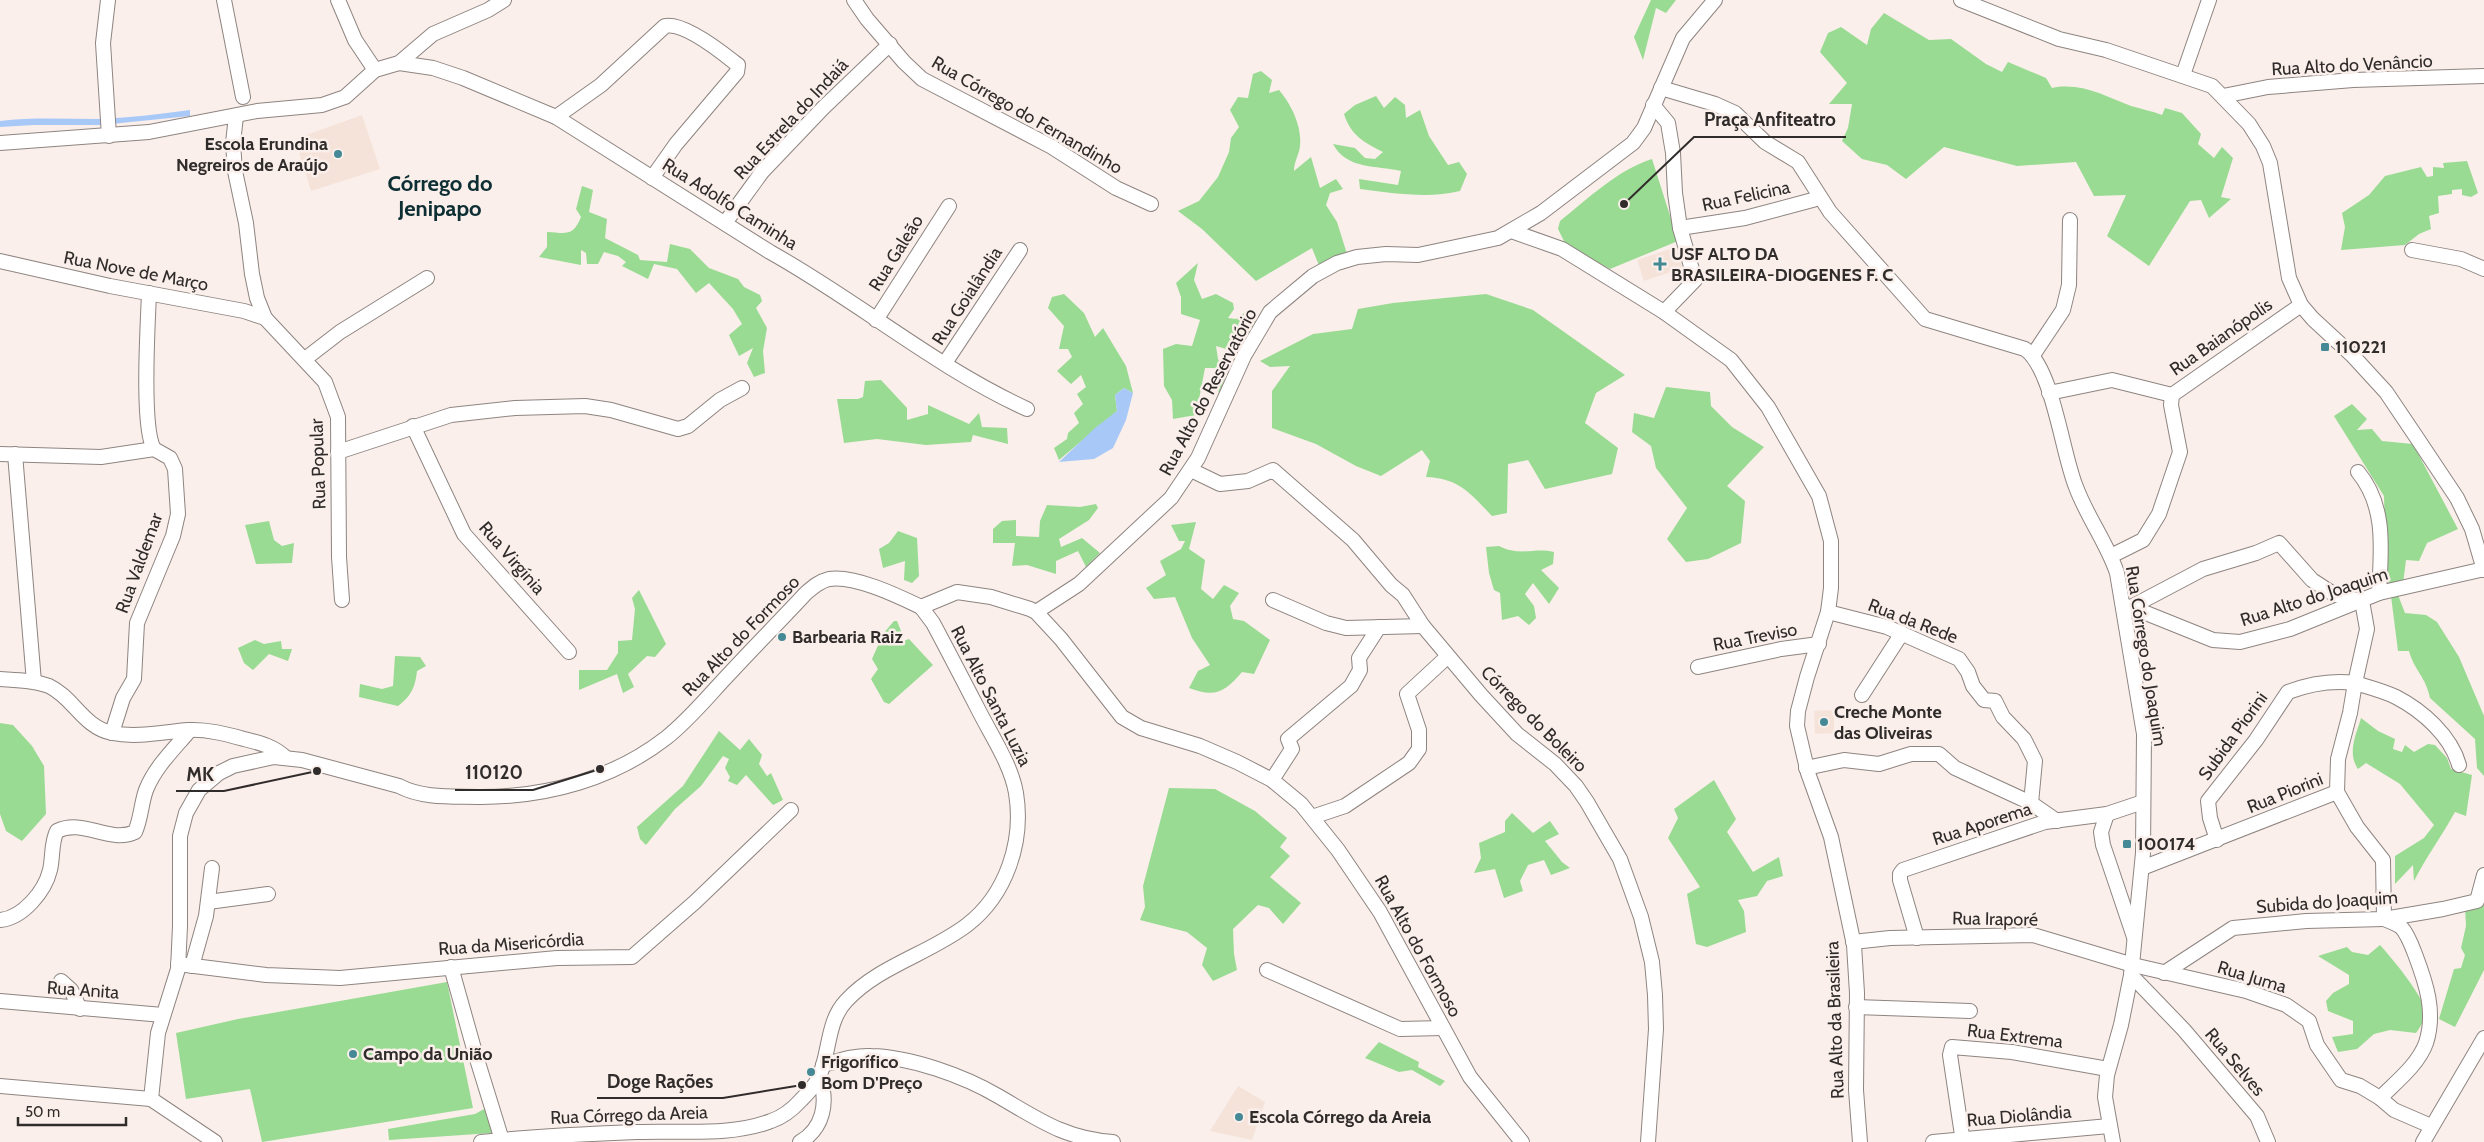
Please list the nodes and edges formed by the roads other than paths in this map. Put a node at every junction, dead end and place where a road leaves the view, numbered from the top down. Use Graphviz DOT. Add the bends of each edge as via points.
graph roads {
  1 [pos="108,0"];
  2 [pos="224,0"];
  3 [pos="338,0"];
  4 [pos="504,0"];
  5 [pos="854,0"];
  6 [pos="1715,0"];
  7 [pos="1961,0"];
  8 [pos="2209,0"];
  9 [pos="890,44"];
  10 [pos="399,63"];
  11 [pos="375,70"];
  12 [pos="2183,75"];
  13 [pos="2484,76"];
  14 [pos="1661,88"];
  15 [pos="2223,96"];
  16 [pos="243,97"];
  17 [pos="1653,105"];
  18 [pos="236,116"];
  19 [pos="556,118"];
  20 [pos="109,136"];
  21 [pos="0,143"];
  22 [pos="652,178"];
  23 [pos="1820,198"];
  24 [pos="1151,204"];
  25 [pos="949,206"];
  26 [pos="2070,220"];
  27 [pos="725,223"];
  28 [pos="1680,228"];
  29 [pos="1511,231"];
  30 [pos="1020,250"];
  31 [pos="2412,250"];
  32 [pos="0,261"];
  33 [pos="2484,269"];
  34 [pos="427,278"];
  35 [pos="149,292"];
  36 [pos="2301,305"];
  37 [pos="1664,312"];
  38 [pos="265,318"];
  39 [pos="876,320"];
  40 [pos="2033,355"];
  41 [pos="305,359"];
  42 [pos="945,363"];
  43 [pos="742,388"];
  44 [pos="2049,393"];
  45 [pos="2172,395"];
  46 [pos="1027,409"];
  47 [pos="413,426"];
  48 [pos="154,449"];
  49 [pos="338,452"];
  50 [pos="0,454"];
  51 [pos="15,454"];
  52 [pos="1191,470"];
  53 [pos="2358,472"];
  54 [pos="2482,551"];
  55 [pos="2111,556"];
  56 [pos="2484,569"];
  57 [pos="2379,593"];
  58 [pos="342,600"];
  59 [pos="1273,600"];
  60 [pos="2362,601"];
  61 [pos="2127,606"];
  62 [pos="921,607"];
  63 [pos="1036,612"];
  64 [pos="1828,612"];
  65 [pos="1423,626"];
  66 [pos="1379,627"];
  67 [pos="1902,633"];
  68 [pos="1819,644"];
  69 [pos="569,652"];
  70 [pos="1447,657"];
  71 [pos="1698,666"];
  72 [pos="0,679"];
  73 [pos="34,682"];
  74 [pos="2355,682"];
  75 [pos="1862,695"];
  76 [pos="190,730"];
  77 [pos="112,733"];
  78 [pos="286,758"];
  79 [pos="2459,765"];
  80 [pos="1806,768"];
  81 [pos="1272,780"];
  82 [pos="2337,792"];
  83 [pos="2143,802"];
  84 [pos="2031,803"];
  85 [pos="791,810"];
  86 [pos="2107,814"];
  87 [pos="1312,817"];
  88 [pos="2057,821"];
  89 [pos="2217,840"];
  90 [pos="212,868"];
  91 [pos="2142,868"];
  92 [pos="2484,875"];
  93 [pos="268,894"];
  94 [pos="208,902"];
  95 [pos="2384,919"];
  96 [pos="0,920"];
  97 [pos="1916,938"];
  98 [pos="1854,942"];
  99 [pos="2136,943"];
  100 [pos="185,965"];
  101 [pos="451,967"];
  102 [pos="1268,970"];
  103 [pos="2132,970"];
  104 [pos="2164,973"];
  105 [pos="60,981"];
  106 [pos="0,1001"];
  107 [pos="1856,1007"];
  108 [pos="80,1009"];
  109 [pos="1970,1011"];
  110 [pos="163,1014"];
  111 [pos="1443,1028"];
  112 [pos="2484,1038"];
  113 [pos="2108,1068"];
  114 [pos="821,1071"];
  115 [pos="0,1086"];
  116 [pos="2380,1098"];
  117 [pos="151,1099"];
  118 [pos="2109,1126"];
  119 [pos="2431,1126"];
  120 [pos="637,1132"];
  121 [pos="552,1139"];
  122 [pos="502,1140"];
  123 [pos="1963,1141"];
  124 [pos="215,1142"];
  125 [pos="481,1142"];
  126 [pos="623,1142"];
  127 [pos="800,1142"];
  128 [pos="1114,1142"];
  129 [pos="1522,1142"];
  130 [pos="1648,1142"];
  131 [pos="1860,1142"];
  132 [pos="1932,1142"];
  133 [pos="2113,1142"];
  134 [pos="2268,1142"];
  135 [pos="2423,1142"];
  1 -- 20 [label="street" via="103,43"];
  2 -- 16 [label="street"];
  3 -- 11 [label="street" via="355,40"];
  4 -- 10 [label="street" via="433,34"];
  5 -- 9 [label="street, Rua Córrego do Fernandinho"];
  6 -- 14 [label="street, Rua Alto do Reservatório" via="1683,38"];
  7 -- 12 [label="street" via="2059,39 2106,50"];
  8 -- 12 [label="street"];
  9 -- 24 [label="street, Rua Córrego do Fernandinho" via="922,79 1052,147 1116,188"];
  9 -- 27 [label="street, Rua Estrela do Indaiá" via="762,172"];
  10 -- 11 [label="street"];
  10 -- 19 [label="street, Rua Adolfo Caminha" via="432,68 463,78"];
  11 -- 18 [label="street" via="344,97 322,105"];
  12 -- 15 [label="street" via="2212,86"];
  13 -- 15 [label="street, Rua Alto do Venâncio" via="2352,80 2268,87"];
  14 -- 17 [label="street, Rua Alto do Reservatório"];
  14 -- 23 [label="street" via="1735,113 1765,142 1798,162"];
  15 -- 36 [label="street" via="2249,124 2270,163 2289,278"];
  17 -- 28 [label="street" via="1668,123"];
  17 -- 29 [label="street, Rua Alto do Reservatório" via="1644,128 1633,143 1541,213"];
  18 -- 20 [label="street"];
  18 -- 38 [label="street, Rua Popular" via="234,171 246,223 257,298"];
  19 -- 22 [label="street, Rua Adolfo Caminha"];
  19 -- 22 [label="street" via="601,85 665,26 686,30 738,65 735,76 676,144"];
  20 -- 21 [label="street"];
  22 -- 27 [label="street, Rua Adolfo Caminha"];
  23 -- 28 [label="street, Rua Felicina" via="1745,218"];
  23 -- 40 [label="street" via="1925,318 2025,349"];
  25 -- 39 [label="street, Rua Galeão"];
  26 -- 40 [label="street" via="2069,285 2063,310"];
  27 -- 39 [label="street, Rua Adolfo Caminha"];
  28 -- 37 [label="street" via="1695,280"];
  29 -- 37 [label="street, Rua Alto da Brasileira" via="1562,249"];
  29 -- 52 [label="street, Rua Alto do Reservatório" via="1498,238 1418,256 1386,254 1357,258 1314,276 1270,312 1253,339"];
  30 -- 42 [label="street, Rua Goialândia"];
  31 -- 33 [label="street" via="2461,259"];
  32 -- 35 [label="street, Rua Nove de Março"];
  34 -- 41 [label="street" via="340,332"];
  35 -- 38 [label="street, Rua Nove de Março"];
  35 -- 48 [label="street" via="146,344 148,421"];
  36 -- 45 [label="street, Rua Baianópolis"];
  36 -- 54 [label="street" via="2386,392 2457,498"];
  37 -- 64 [label="street, Rua Alto da Brasileira" via="1731,360 1749,380 1816,488 1831,541"];
  38 -- 41 [label="street, Rua Popular"];
  39 -- 42 [label="street, Rua Adolfo Caminha"];
  40 -- 44 [label="street, Rua Córrego do Joaquim"];
  41 -- 49 [label="street, Rua Popular" via="325,382 332,397 338,417"];
  42 -- 46 [label="street, Rua Adolfo Caminha" via="989,392"];
  43 -- 47 [label="street" via="720,400 688,426 678,429 611,410 584,406 515,408 451,415"];
  44 -- 45 [label="street" via="2112,380"];
  44 -- 55 [label="street, Rua Córrego do Joaquim" via="2075,487"];
  45 -- 55 [label="street, Rua Baianópolis" via="2180,452 2159,514 2143,540"];
  47 -- 49 [label="street"];
  47 -- 69 [label="street, Rua Virgínia" via="464,534"];
  48 -- 51 [label="street" via="100,457"];
  48 -- 77 [label="street, Rua Valdemar" via="170,458 175,469 178,514 173,536 137,623 134,679 123,698"];
  49 -- 58 [label="street, Rua Popular"];
  50 -- 51 [label="street"];
  51 -- 73 [label="street"];
  52 -- 63 [label="street, Rua Alto do Reservatório" via="1171,498 1097,569"];
  52 -- 65 [label="street, Córrego do Boleiro" via="1220,484 1248,481 1274,470 1296,492 1336,522 1403,595"];
  53 -- 57 [label="street" via="2373,492 2378,508 2382,538"];
  54 -- 56 [label="street"];
  55 -- 61 [label="street, Rua Córrego do Joaquim"];
  56 -- 57 [label="street, Rua Alto do Joaquim"];
  57 -- 60 [label="street, Rua Alto do Joaquim"];
  59 -- 66 [label="street" via="1326,623 1346,628"];
  60 -- 61 [label="street, Rua Alto do Joaquim" via="2290,629 2240,642 2213,640"];
  60 -- 61 [label="street" via="2334,595 2312,580 2279,543 2203,569"];
  60 -- 74 [label="street" via="2367,629"];
  61 -- 83 [label="street, Rua Córrego do Joaquim" via="2144,734"];
  62 -- 63 [label="street, Rua Alto do Formoso" via="958,592 991,597"];
  62 -- 78 [label="street, Rua Alto do Formoso" via="864,584 830,579 820,583 806,592 708,698 666,738 606,772 557,790 517,796 432,795"];
  62 -- 114 [label="street, Rua Alto Santa Luzia" via="948,651 1012,779 1017,810 1014,848 999,889 978,916 955,934 878,976 842,1005"];
  63 -- 81 [label="street, Rua Alto do Formoso" via="1122,717 1141,728 1220,755"];
  64 -- 67 [label="street, Rua da Rede"];
  64 -- 68 [label="street, Rua Alto da Brasileira"];
  65 -- 66 [label="street"];
  65 -- 70 [label="street, Córrego do Boleiro"];
  66 -- 81 [label="street" via="1359,658 1360,670 1351,686 1288,738 1292,749"];
  67 -- 75 [label="street"];
  67 -- 84 [label="street, Rua da Rede" via="1959,659 1984,700 1995,701 2003,717 2024,739 2035,761"];
  68 -- 71 [label="street, Rua Treviso"];
  68 -- 80 [label="street, Rua Alto da Brasileira" via="1798,711 1797,726"];
  70 -- 87 [label="street" via="1407,694 1419,730 1419,749 1409,763 1345,806"];
  70 -- 130 [label="street, Córrego do Boleiro" via="1517,734 1555,764 1576,786 1620,859 1641,917 1652,962 1656,1029"];
  72 -- 73 [label="street"];
  73 -- 77 [label="street" via="56,691 91,725"];
  74 -- 79 [label="street" via="2396,697 2429,721 2445,736"];
  74 -- 82 [label="street" via="2338,759"];
  74 -- 89 [label="street, Subida Piorini" via="2324,683 2288,692 2256,740 2208,801"];
  76 -- 77 [label="street"];
  76 -- 78 [label="street" via="221,733 262,743"];
  76 -- 96 [label="street" via="154,775 142,802 135,832 118,834 79,826 56,831 50,872 39,891 21,912"];
  78 -- 100 [label="street" via="260,758 233,766 206,783 192,801 182,822 180,836 180,926"];
  80 -- 84 [label="street" via="1844,760 1879,764 1911,754 1939,754 1975,779"];
  80 -- 98 [label="street, Rua Alto da Brasileira" via="1831,837"];
  81 -- 87 [label="street, Rua Alto do Formoso" via="1291,793"];
  82 -- 89 [label="street, Rua Piorini"];
  82 -- 95 [label="street, Rua Piorini" via="2357,826 2384,860"];
  83 -- 86 [label="street, Rua Aporema"];
  83 -- 91 [label="street, Rua Córrego do Joaquim"];
  84 -- 88 [label="street"];
  85 -- 101 [label="street, Rua da Misericórdia" via="632,957 557,958"];
  86 -- 88 [label="street, Rua Aporema"];
  86 -- 99 [label="street" via="2101,832 2103,845"];
  87 -- 111 [label="street, Rua Alto do Formoso" via="1380,912"];
  88 -- 97 [label="street, Rua Aporema" via="2045,822 1904,870 1900,880"];
  89 -- 91 [label="street, Rua Piorini"];
  90 -- 94 [label="street"];
  91 -- 99 [label="street, Rua Córrego do Joaquim"];
  92 -- 95 [label="street, Subida do Joaquim" via="2477,901"];
  93 -- 94 [label="street"];
  94 -- 100 [label="street" via="206,916"];
  95 -- 104 [label="street, Subida do Joaquim" via="2306,921 2233,928"];
  95 -- 116 [label="street" via="2401,927 2412,945 2426,983 2430,1014 2426,1044 2410,1069"];
  97 -- 98 [label="street, Rua Iraporé"];
  97 -- 103 [label="street, Rua Iraporé" via="2033,935"];
  98 -- 107 [label="street, Rua Alto da Brasileira"];
  99 -- 103 [label="street, Rua Córrego do Joaquim"];
  100 -- 101 [label="street, Rua da Misericórdia" via="266,975 340,978"];
  100 -- 110 [label="street"];
  101 -- 122 [label="street"];
  102 -- 111 [label="street" via="1400,1029"];
  103 -- 104 [label="street, Rua Juma"];
  103 -- 113 [label="street, Rua Córrego do Joaquim"];
  103 -- 134 [label="street, Rua Selves" via="2256,1116"];
  104 -- 116 [label="street, Rua Juma" via="2246,991 2286,1005 2309,1021 2317,1046 2341,1080 2360,1086"];
  105 -- 108 [label="street" via="71,990"];
  106 -- 108 [label="street, Rua Anita"];
  107 -- 109 [label="street"];
  107 -- 131 [label="street, Rua Alto da Brasileira"];
  108 -- 110 [label="street, Rua Anita"];
  110 -- 117 [label="street"];
  111 -- 129 [label="street, Rua Alto do Formoso" via="1470,1077"];
  112 -- 119 [label="street"];
  113 -- 118 [label="street, Rua Córrego do Joaquim" via="2105,1097"];
  113 -- 123 [label="street, Rua Extrema" via="2012,1052 1952,1047 1950,1055"];
  114 -- 120 [label="street, Rua Córrego da Areia" via="791,1110 768,1123 714,1130"];
  114 -- 127 [label="street" via="824,1098 821,1121 813,1133"];
  114 -- 128 [label="street" via="870,1055 889,1057 970,1082 1046,1125 1069,1134"];
  115 -- 117 [label="street"];
  116 -- 119 [label="street, Rua Juma" via="2394,1110"];
  117 -- 124 [label="street"];
  118 -- 123 [label="street, Rua Diolândia"];
  118 -- 133 [label="street, Rua Córrego do Joaquim"];
  119 -- 135 [label="street"];
  120 -- 121 [label="street, Rua Córrego da Areia"];
  120 -- 126 [label="street"];
  121 -- 122 [label="street, Rua Córrego da Areia"];
  122 -- 125 [label="street, Rua Córrego da Areia"];
  123 -- 132 [label="street, Rua Diolândia"];
}
